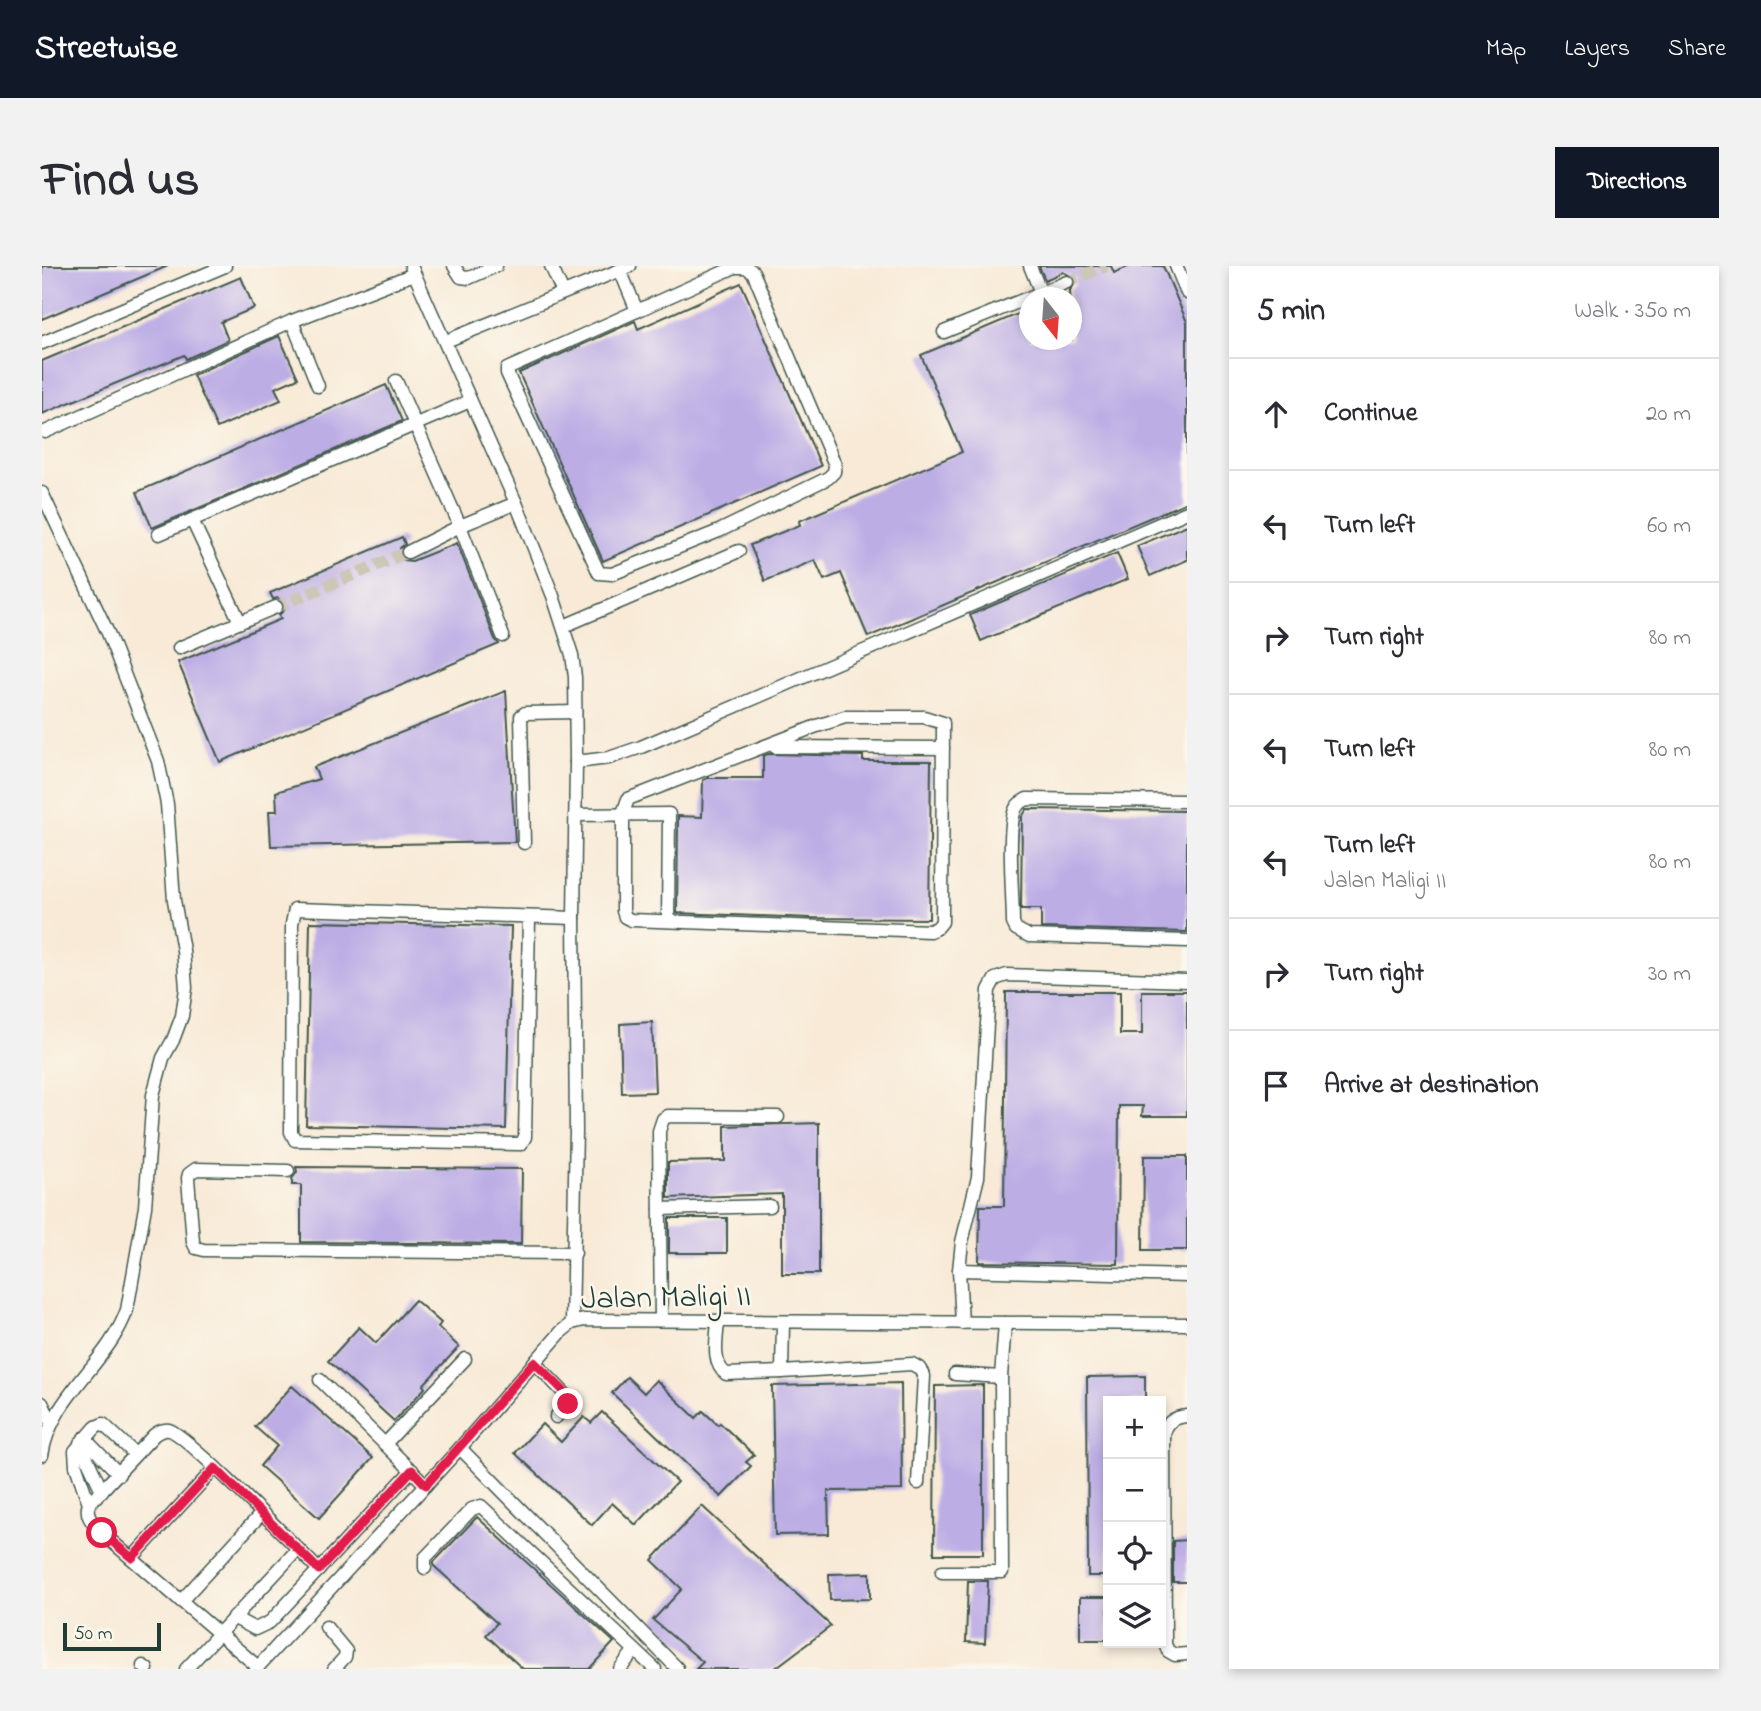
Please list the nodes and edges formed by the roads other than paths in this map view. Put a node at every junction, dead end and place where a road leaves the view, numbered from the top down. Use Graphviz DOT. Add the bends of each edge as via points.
graph roads {
  1 [pos="225,266"];
  2 [pos="454,266"];
  3 [pos="496,266"];
  4 [pos="551,266"];
  5 [pos="1030,266"];
  6 [pos="1176,266"];
  7 [pos="625,268"];
  8 [pos="412,270"];
  9 [pos="1067,282"];
  10 [pos="1039,287"];
  11 [pos="1055,287"];
  12 [pos="563,293"];
  13 [pos="1187,293"];
  14 [pos="1019,302"];
  15 [pos="637,311"];
  16 [pos="292,321"];
  17 [pos="944,332"];
  18 [pos="446,341"];
  19 [pos="42,343"];
  20 [pos="396,381"];
  21 [pos="318,386"];
  22 [pos="470,401"];
  23 [pos="415,423"];
  24 [pos="45,432"];
  25 [pos="42,493"];
  26 [pos="516,503"];
  27 [pos="1187,512"];
  28 [pos="192,520"];
  29 [pos="460,526"];
  30 [pos="159,534"];
  31 [pos="739,551"];
  32 [pos="408,552"];
  33 [pos="276,607"];
  34 [pos="240,622"];
  35 [pos="564,626"];
  36 [pos="503,636"];
  37 [pos="179,648"];
  38 [pos="575,712"];
  39 [pos="767,746"];
  40 [pos="943,748"];
  41 [pos="576,762"];
  42 [pos="1187,801"];
  43 [pos="623,813"];
  44 [pos="575,815"];
  45 [pos="524,843"];
  46 [pos="529,918"];
  47 [pos="574,918"];
  48 [pos="668,921"];
  49 [pos="1187,941"];
  50 [pos="1187,981"];
  51 [pos="778,1117"];
  52 [pos="288,1171"];
  53 [pos="771,1206"];
  54 [pos="660,1209"];
  55 [pos="575,1253"];
  56 [pos="959,1270"];
  57 [pos="1187,1276"];
  58 [pos="661,1320"];
  59 [pos="718,1322"];
  60 [pos="572,1323"];
  61 [pos="783,1323"];
  62 [pos="962,1323"];
  63 [pos="1005,1323"];
  64 [pos="1187,1324"];
  65 [pos="465,1359"];
  66 [pos="534,1362"];
  67 [pos="782,1372"];
  68 [pos="955,1374"];
  69 [pos="1001,1377"];
  70 [pos="320,1381"];
  71 [pos="42,1403"];
  72 [pos="1187,1416"];
  73 [pos="556,1417"];
  74 [pos="51,1421"];
  75 [pos="82,1441"];
  76 [pos="385,1444"];
  77 [pos="460,1448"];
  78 [pos="135,1454"];
  79 [pos="42,1455"];
  80 [pos="215,1468"];
  81 [pos="412,1470"];
  82 [pos="118,1474"];
  83 [pos="918,1483"];
  84 [pos="426,1485"];
  85 [pos="102,1491"];
  86 [pos="89,1504"];
  87 [pos="261,1514"];
  88 [pos="298,1549"];
  89 [pos="132,1558"];
  90 [pos="425,1568"];
  91 [pos="319,1570"];
  92 [pos="942,1572"];
  93 [pos="181,1601"];
  94 [pos="233,1617"];
  95 [pos="326,1627"];
  96 [pos="219,1632"];
  97 [pos="634,1651"];
  98 [pos="1187,1654"];
  99 [pos="257,1668"];
  100 [pos="677,1668"];
  101 [pos="186,1669"];
  102 [pos="334,1669"];
  103 [pos="620,1669"];
  104 [pos="654,1669"];
  1 -- 19 [label="street"];
  2 -- 3 [label="street" via="461,277 469,278"];
  4 -- 12 [label="street"];
  5 -- 10 [label="street"];
  6 -- 13 [label="street"];
  7 -- 12 [label="street"];
  7 -- 15 [label="street"];
  8 -- 16 [label="street"];
  8 -- 18 [label="street"];
  9 -- 11 [label="street"];
  12 -- 18 [label="street"];
  14 -- 17 [label="street"];
  15 -- 15 [label="street" via="507,369 599,573 605,575 719,531 828,478 835,465 753,272 735,267"];
  16 -- 21 [label="street"];
  16 -- 24 [label="street"];
  18 -- 22 [label="street"];
  20 -- 23 [label="street"];
  22 -- 23 [label="street"];
  22 -- 26 [label="street"];
  23 -- 28 [label="street"];
  23 -- 29 [label="street"];
  25 -- 74 [label="street" via="108,633 163,778 186,988 153,1095 145,1207 127,1310 110,1342"];
  26 -- 29 [label="street"];
  26 -- 35 [label="street"];
  27 -- 41 [label="street" via="631,751"];
  28 -- 30 [label="street"];
  28 -- 34 [label="street"];
  29 -- 32 [label="street"];
  29 -- 36 [label="street"];
  31 -- 35 [label="street"];
  33 -- 34 [label="street"];
  34 -- 37 [label="street"];
  35 -- 38 [label="street" via="575,677"];
  38 -- 41 [label="street"];
  38 -- 45 [label="street" via="521,716"];
  39 -- 40 [label="street"];
  39 -- 40 [label="street" via="845,717 912,717 942,722"];
  39 -- 43 [label="street" via="638,794 628,799"];
  40 -- 48 [label="street" via="942,922 937,928"];
  41 -- 44 [label="street"];
  42 -- 49 [label="street" via="1027,799 1014,811 1012,827 1013,923 1021,933"];
  43 -- 44 [label="street"];
  43 -- 48 [label="street" via="624,914 631,920"];
  43 -- 48 [label="street" via="669,814"];
  44 -- 47 [label="street"];
  46 -- 46 [label="street" via="525,1137 521,1144 295,1140 291,1132 295,909"];
  46 -- 47 [label="street"];
  47 -- 55 [label="street"];
  50 -- 56 [label="street" via="1007,975 995,979 989,990 978,1177"];
  51 -- 54 [label="street" via="663,1119 659,1130"];
  52 -- 55 [label="street" via="192,1171 188,1178 196,1248"];
  53 -- 54 [label="street"];
  54 -- 58 [label="street"];
  55 -- 60 [label="street"];
  56 -- 57 [label="street"];
  56 -- 62 [label="street"];
  58 -- 59 [label="street, Jalan Maligi II"];
  58 -- 60 [label="street, Jalan Maligi II"];
  59 -- 61 [label="street, Jalan Maligi II"];
  59 -- 67 [label="street" via="717,1357 726,1374"];
  60 -- 66 [label="street, Jalan Maligi II"];
  61 -- 62 [label="street, Jalan Maligi II"];
  61 -- 67 [label="street"];
  62 -- 63 [label="street, Jalan Maligi II"];
  63 -- 64 [label="street, Jalan Maligi II"];
  63 -- 69 [label="street"];
  65 -- 76 [label="street"];
  66 -- 73 [label="street" via="571,1400"];
  66 -- 77 [label="street, Jalan Maligi II"];
  67 -- 83 [label="street" via="912,1364 919,1368 924,1376"];
  68 -- 69 [label="street"];
  69 -- 92 [label="street" via="1002,1572"];
  70 -- 76 [label="street"];
  71 -- 74 [label="street"];
  72 -- 98 [label="street" via="1172,1419 1164,1435 1166,1644 1175,1655"];
  74 -- 79 [label="street"];
  75 -- 78 [label="street" via="103,1424"];
  75 -- 82 [label="street"];
  75 -- 85 [label="street"];
  75 -- 86 [label="street" via="75,1458"];
  76 -- 81 [label="street"];
  77 -- 84 [label="street, Jalan Maligi II"];
  77 -- 100 [label="street"];
  78 -- 80 [label="street" via="159,1432 168,1430"];
  78 -- 82 [label="street"];
  80 -- 87 [label="street"];
  80 -- 89 [label="street"];
  81 -- 84 [label="street"];
  81 -- 91 [label="street"];
  82 -- 85 [label="street"];
  84 -- 99 [label="street, Jalan Maligi II"];
  85 -- 86 [label="street"];
  86 -- 89 [label="street" via="92,1522"];
  87 -- 88 [label="street"];
  87 -- 93 [label="street"];
  88 -- 91 [label="street"];
  88 -- 94 [label="street"];
  89 -- 93 [label="street"];
  90 -- 97 [label="street" via="425,1558 472,1509 481,1506"];
  91 -- 94 [label="street" via="262,1627 255,1629"];
  93 -- 96 [label="street"];
  94 -- 96 [label="street"];
  95 -- 102 [label="street" via="346,1651"];
  96 -- 99 [label="street"];
  96 -- 101 [label="street"];
  97 -- 103 [label="street"];
  97 -- 104 [label="street"];
}
